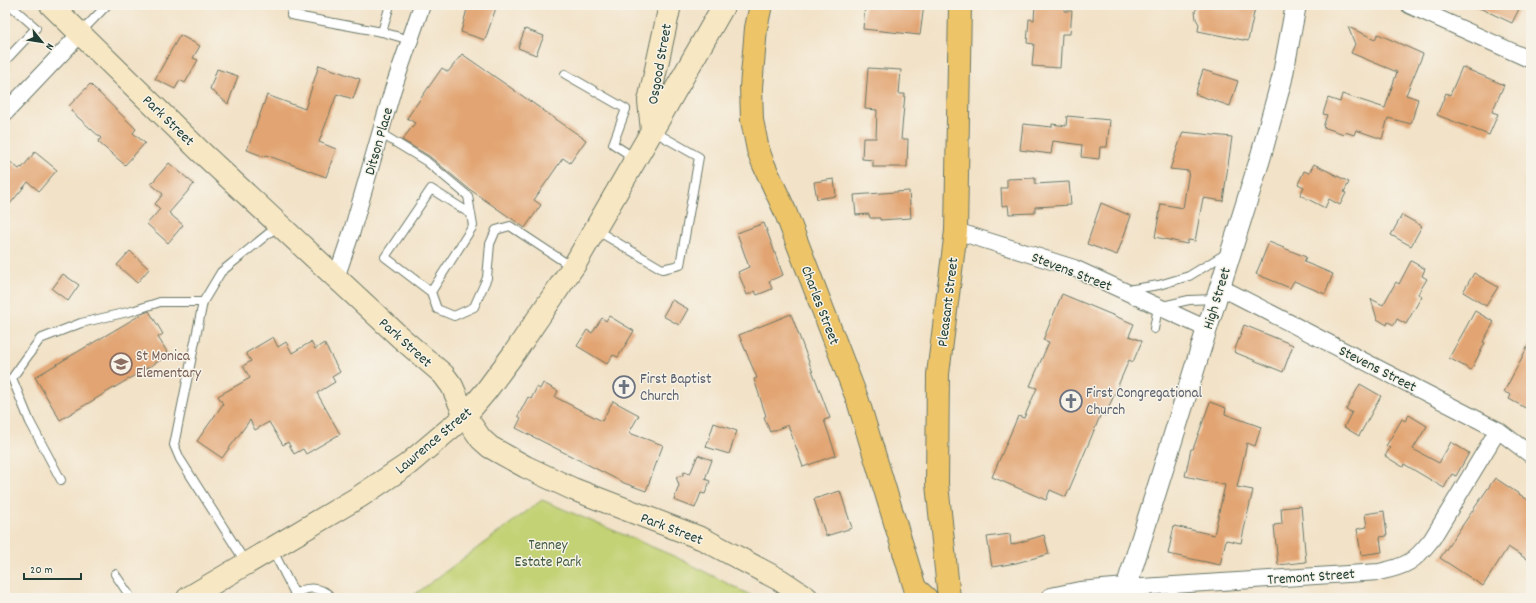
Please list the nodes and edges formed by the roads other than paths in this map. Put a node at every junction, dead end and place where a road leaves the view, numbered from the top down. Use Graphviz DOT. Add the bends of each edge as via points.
graph roads {
  1 [pos="10,5"];
  2 [pos="51,5"];
  3 [pos="107,5"];
  4 [pos="293,5"];
  5 [pos="390,5"];
  6 [pos="422,5"];
  7 [pos="670,5"];
  8 [pos="724,5"];
  9 [pos="761,5"];
  10 [pos="960,5"];
  11 [pos="1296,5"];
  12 [pos="1409,5"];
  13 [pos="382,32"];
  14 [pos="80,34"];
  15 [pos="410,40"];
  16 [pos="1531,60"];
  17 [pos="5,61"];
  18 [pos="564,74"];
  19 [pos="5,113"];
  20 [pos="652,131"];
  21 [pos="380,133"];
  22 [pos="630,169"];
  23 [pos="471,214"];
  24 [pos="279,224"];
  25 [pos="596,230"];
  26 [pos="956,231"];
  27 [pos="1231,250"];
  28 [pos="573,267"];
  29 [pos="336,278"];
  30 [pos="1122,290"];
  31 [pos="431,292"];
  32 [pos="1218,293"];
  33 [pos="203,302"];
  34 [pos="1158,307"];
  35 [pos="1154,329"];
  36 [pos="1207,329"];
  37 [pos="465,416"];
  38 [pos="1498,430"];
  39 [pos="1531,455"];
  40 [pos="61,480"];
  41 [pos="272,548"];
  42 [pos="246,564"];
  43 [pos="115,574"];
  44 [pos="1126,588"];
  45 [pos="294,596"];
  46 [pos="131,598"];
  47 [pos="188,598"];
  48 [pos="332,598"];
  49 [pos="807,598"];
  50 [pos="926,598"];
  51 [pos="949,598"];
  52 [pos="1051,598"];
  1 -- 17 [label="lane" via="36,28"];
  2 -- 14 [label="main road, Park Street"];
  3 -- 14 [label="lane"];
  4 -- 13 [label="lane" via="291,15"];
  5 -- 13 [label="lane"];
  6 -- 15 [label="street, Ditson Place"];
  7 -- 20 [label="main road, Osgood Street" via="650,101"];
  8 -- 20 [label="main road"];
  9 -- 50 [label="main road, Charles Street" via="756,28 751,87 752,120 758,150 785,211 858,401 915,588"];
  10 -- 26 [label="main road, Pleasant Street"];
  11 -- 27 [label="street, High Street" via="1282,80"];
  12 -- 16 [label="street"];
  13 -- 15 [label="lane"];
  14 -- 19 [label="street"];
  14 -- 24 [label="main road, Park Street"];
  15 -- 21 [label="street, Ditson Place"];
  18 -- 22 [label="lane" via="626,109 613,144 627,154"];
  20 -- 22 [label="main road"];
  20 -- 25 [label="lane" via="699,157 680,264 662,269"];
  21 -- 23 [label="lane" via="426,161 468,196"];
  21 -- 29 [label="street, Ditson Place"];
  22 -- 25 [label="main road, Lawrence Street"];
  23 -- 31 [label="lane" via="473,226"];
  23 -- 31 [label="lane" via="431,189 385,257"];
  24 -- 29 [label="main road, Park Street"];
  24 -- 33 [label="lane" via="221,272"];
  25 -- 28 [label="main road, Lawrence Street"];
  26 -- 30 [label="street, Stevens Street" via="1074,268"];
  26 -- 51 [label="main road, Pleasant Street" via="938,374 937,484"];
  27 -- 30 [label="lane" via="1189,276 1160,285"];
  27 -- 32 [label="street, High Street"];
  28 -- 31 [label="lane" via="510,226 496,230 490,244 487,278 474,307 454,316 436,309"];
  28 -- 37 [label="main road, Lawrence Street" via="515,352"];
  29 -- 37 [label="main road, Park Street" via="443,374 452,386"];
  30 -- 34 [label="street, Stevens Street"];
  32 -- 34 [label="lane"];
  32 -- 36 [label="street, High Street"];
  32 -- 38 [label="street, Stevens Street"];
  33 -- 40 [label="lane" via="160,302 81,323 40,339 12,378 30,422"];
  33 -- 42 [label="lane" via="174,445 180,459"];
  34 -- 35 [label="lane"];
  34 -- 36 [label="street, Stevens Street"];
  36 -- 44 [label="street, High Street" via="1140,533"];
  37 -- 41 [label="main road, Lawrence Street" via="407,465 359,497"];
  37 -- 49 [label="main road, Park Street" via="490,447 526,467 601,500 702,539 780,580"];
  38 -- 39 [label="street, Stevens Street"];
  38 -- 44 [label="street, Tremont Street" via="1432,539 1420,555 1409,564 1379,572"];
  41 -- 42 [label="main road, Lawrence Street"];
  41 -- 45 [label="lane"];
  42 -- 47 [label="main road, Lawrence Street"];
  43 -- 46 [label="lane"];
  44 -- 52 [label="street, Tremont Street" via="1080,592"];
  45 -- 48 [label="lane" via="309,588 317,588"];
}
